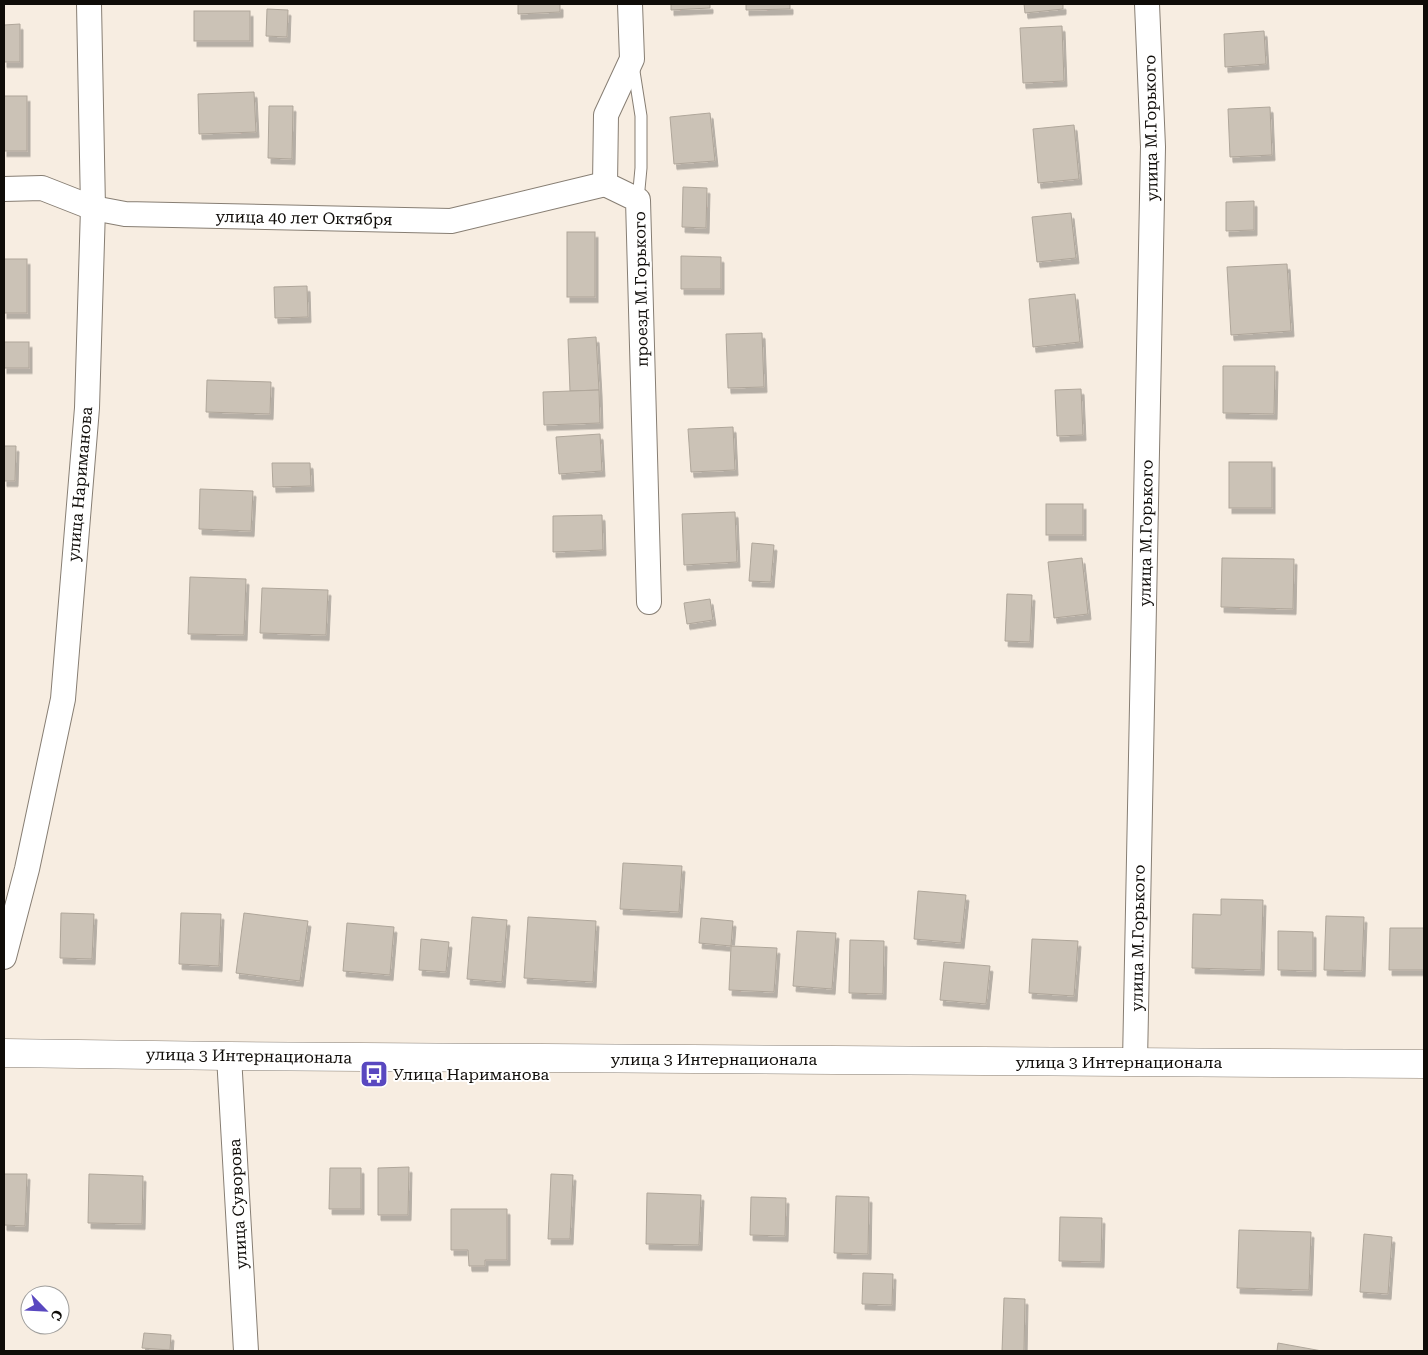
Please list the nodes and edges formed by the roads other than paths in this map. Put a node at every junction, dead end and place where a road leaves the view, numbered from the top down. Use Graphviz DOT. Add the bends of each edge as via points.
graph roads {
  1 [pos="89,4"];
  2 [pos="630,4"];
  3 [pos="1147,4"];
  4 [pos="632,58"];
  5 [pos="605,184"];
  6 [pos="4,188"];
  7 [pos="638,200"];
  8 [pos="93,208"];
  9 [pos="649,602"];
  10 [pos="4,957"];
  11 [pos="4,1053"];
  12 [pos="229,1056"];
  13 [pos="1135,1062"];
  14 [pos="1424,1064"];
  15 [pos="246,1351"];
  1 -- 8 [label="street, улица Нариманова"];
  2 -- 4 [label="street"];
  3 -- 13 [label="street, улица М.Горького" via="1154,147"];
  4 -- 5 [label="street" via="606,116"];
  4 -- 7 [label="lane" via="641,116 642,168"];
  5 -- 7 [label="street, проезд М.Горького"];
  5 -- 8 [label="street, улица 40 лет Октября" via="451,221 126,214"];
  6 -- 8 [label="street, улица 40 лет Октября" via="42,188"];
  7 -- 9 [label="street, проезд М.Горького"];
  8 -- 10 [label="street, улица Нариманова" via="87,408 63,699 27,869"];
  11 -- 12 [label="street, улица 3 Интернационала"];
  12 -- 13 [label="street, улица 3 Интернационала"];
  12 -- 15 [label="street, улица Суворова"];
  13 -- 14 [label="street, улица 3 Интернационала"];
}
